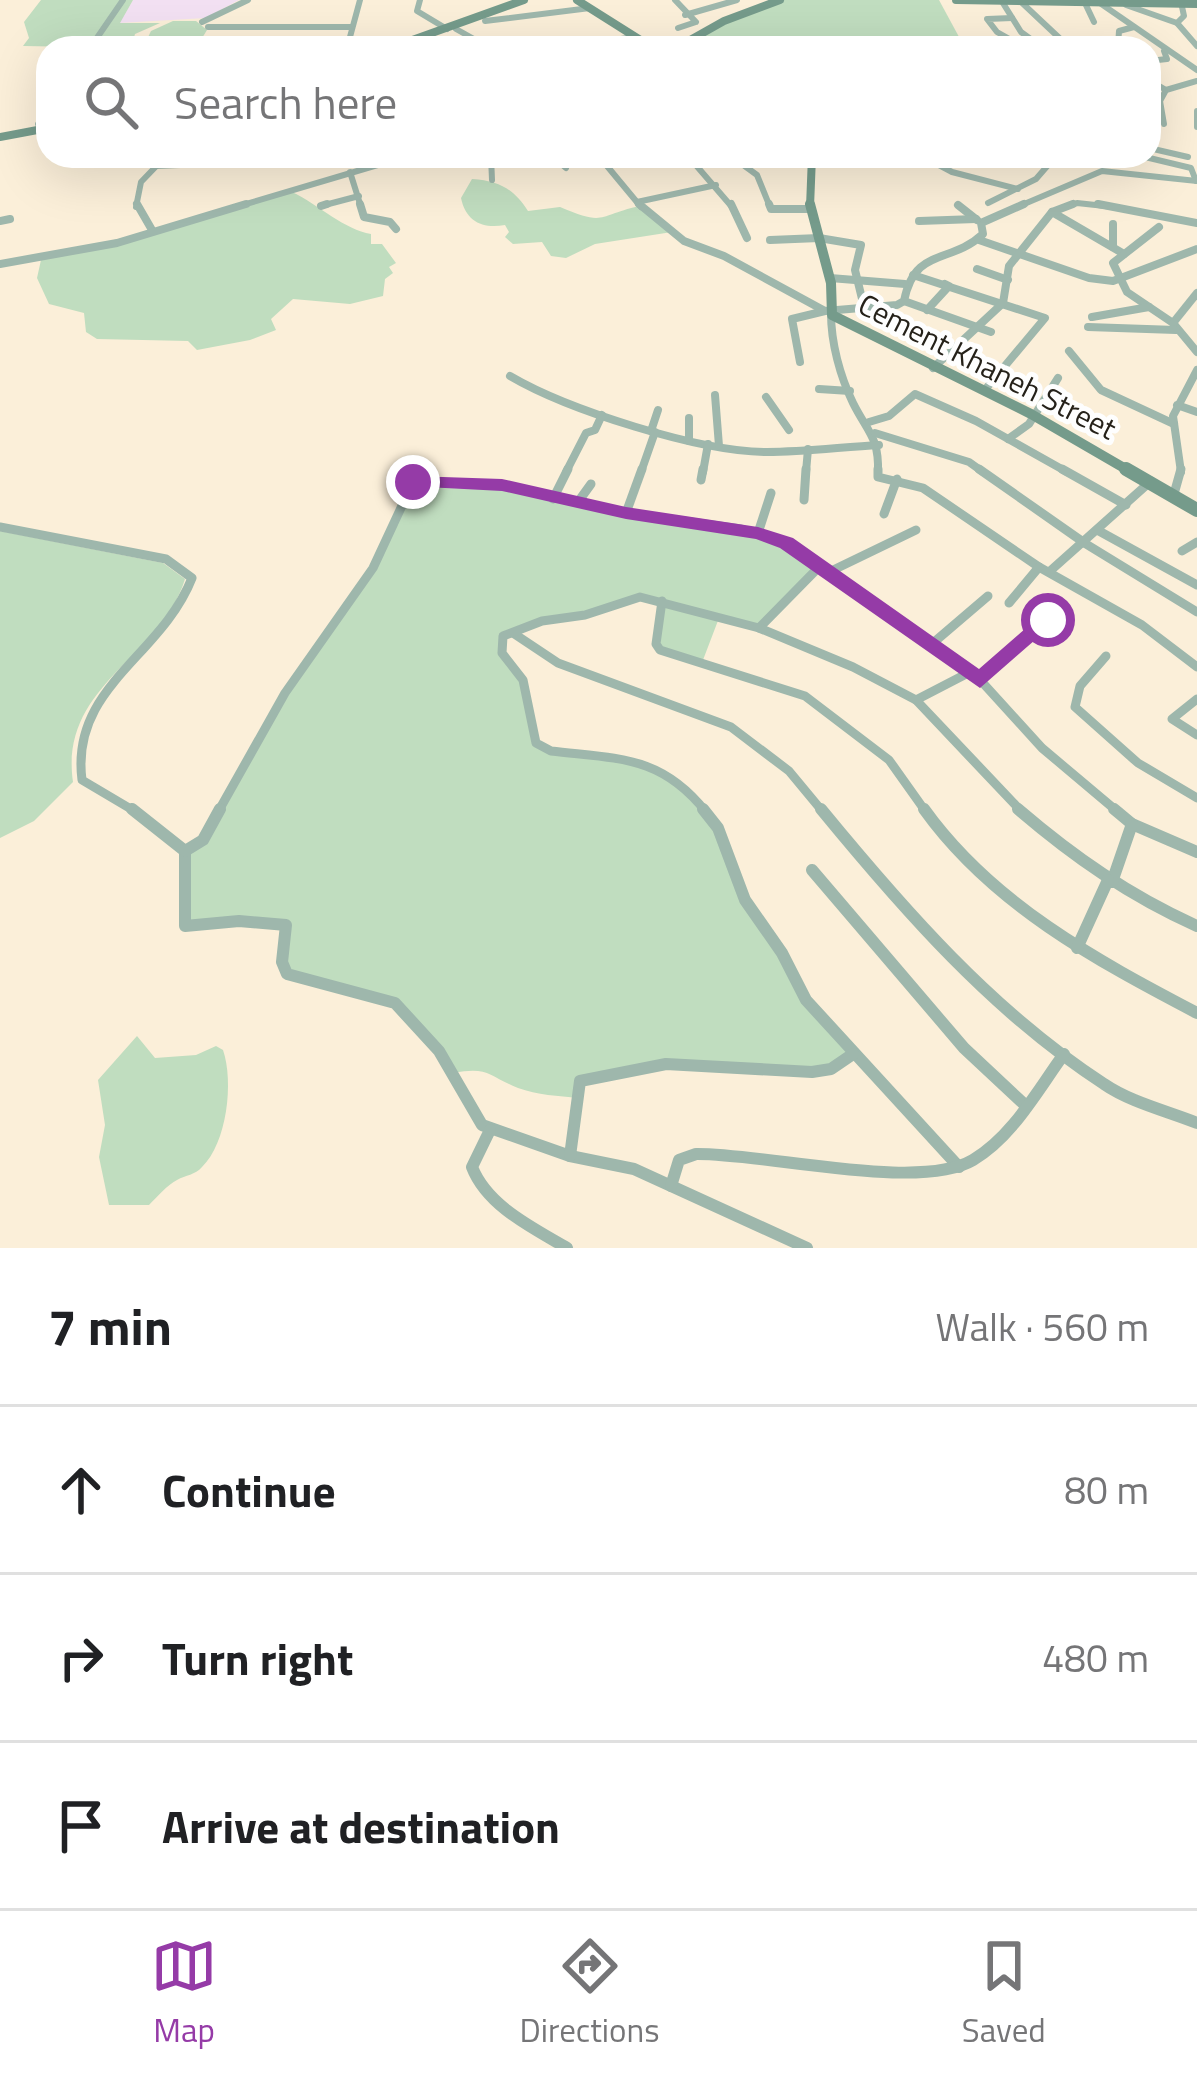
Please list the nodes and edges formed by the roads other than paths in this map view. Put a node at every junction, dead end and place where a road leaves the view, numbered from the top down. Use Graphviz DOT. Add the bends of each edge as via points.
graph roads {
  1 [pos="123,0"];
  2 [pos="248,0"];
  3 [pos="361,0"];
  4 [pos="420,0"];
  5 [pos="527,0"];
  6 [pos="599,0"];
  7 [pos="675,0"];
  8 [pos="737,0"];
  9 [pos="779,0"];
  10 [pos="956,0"];
  11 [pos="1019,0"];
  12 [pos="1001,1"];
  13 [pos="1084,1"];
  14 [pos="1097,1"];
  15 [pos="1120,2"];
  16 [pos="1181,2"];
  17 [pos="584,4"];
  18 [pos="1197,4"];
  19 [pos="685,15"];
  20 [pos="1012,18"];
  21 [pos="485,20"];
  22 [pos="1094,22"];
  23 [pos="1177,23"];
  24 [pos="275,27"];
  25 [pos="352,27"];
  26 [pos="1134,27"];
  27 [pos="678,28"];
  28 [pos="451,29"];
  29 [pos="97,36"];
  30 [pos="272,36"];
  31 [pos="350,36"];
  32 [pos="429,36"];
  33 [pos="437,36"];
  34 [pos="465,36"];
  35 [pos="632,36"];
  36 [pos="697,36"];
  37 [pos="1004,36"];
  38 [pos="1030,36"];
  39 [pos="1057,36"];
  40 [pos="1119,36"];
  41 [pos="1145,36"];
  42 [pos="1197,46"];
  43 [pos="1161,49"];
  44 [pos="1164,51"];
  45 [pos="1197,59"];
  46 [pos="1161,60"];
  47 [pos="1182,60"];
  48 [pos="1197,70"];
  49 [pos="1197,81"];
  50 [pos="1161,87"];
  51 [pos="1166,90"];
  52 [pos="1161,99"];
  53 [pos="1161,107"];
  54 [pos="1197,111"];
  55 [pos="1164,124"];
  56 [pos="1197,127"];
  57 [pos="36,132"];
  58 [pos="0,139"];
  59 [pos="1197,150"];
  60 [pos="1161,152"];
  61 [pos="1190,163"];
  62 [pos="152,168"];
  63 [pos="366,168"];
  64 [pos="492,168"];
  65 [pos="609,168"];
  66 [pos="700,168"];
  67 [pos="747,168"];
  68 [pos="812,168"];
  69 [pos="944,168"];
  70 [pos="988,168"];
  71 [pos="1049,168"];
  72 [pos="350,172"];
  73 [pos="492,180"];
  74 [pos="987,181"];
  75 [pos="1197,181"];
  76 [pos="716,185"];
  77 [pos="1018,189"];
  78 [pos="359,196"];
  79 [pos="638,202"];
  80 [pos="988,203"];
  81 [pos="958,205"];
  82 [pos="321,206"];
  83 [pos="810,209"];
  84 [pos="1052,212"];
  85 [pos="919,221"];
  86 [pos="978,221"];
  87 [pos="1196,223"];
  88 [pos="1113,224"];
  89 [pos="1159,227"];
  90 [pos="396,229"];
  91 [pos="152,230"];
  92 [pos="1192,235"];
  93 [pos="748,238"];
  94 [pos="819,238"];
  95 [pos="770,240"];
  96 [pos="979,241"];
  97 [pos="1113,247"];
  98 [pos="1197,249"];
  99 [pos="1124,254"];
  100 [pos="1018,255"];
  101 [pos="0,264"];
  102 [pos="977,268"];
  103 [pos="913,274"];
  104 [pos="830,278"];
  105 [pos="856,280"];
  106 [pos="1008,280"];
  107 [pos="1121,281"];
  108 [pos="943,283"];
  109 [pos="905,284"];
  110 [pos="1197,293"];
  111 [pos="904,301"];
  112 [pos="1004,303"];
  113 [pos="1149,307"];
  114 [pos="865,310"];
  115 [pos="927,310"];
  116 [pos="828,312"];
  117 [pos="1174,326"];
  118 [pos="978,327"];
  119 [pos="991,332"];
  120 [pos="1196,349"];
  121 [pos="1069,351"];
  122 [pos="800,362"];
  123 [pos="933,368"];
  124 [pos="1197,370"];
  125 [pos="510,376"];
  126 [pos="1058,378"];
  127 [pos="818,389"];
  128 [pos="850,392"];
  129 [pos="984,392"];
  130 [pos="715,394"];
  131 [pos="766,397"];
  132 [pos="1177,405"];
  133 [pos="658,410"];
  134 [pos="1197,412"];
  135 [pos="1031,414"];
  136 [pos="602,415"];
  137 [pos="689,418"];
  138 [pos="869,422"];
  139 [pos="1174,424"];
  140 [pos="788,430"];
  141 [pos="653,432"];
  142 [pos="875,434"];
  143 [pos="1008,439"];
  144 [pos="689,441"];
  145 [pos="713,445"];
  146 [pos="879,445"];
  147 [pos="808,449"];
  148 [pos="897,479"];
  149 [pos="701,480"];
  150 [pos="1151,481"];
  151 [pos="590,484"];
  152 [pos="771,493"];
  153 [pos="1174,494"];
  154 [pos="553,499"];
  155 [pos="804,500"];
  156 [pos="578,502"];
  157 [pos="1126,505"];
  158 [pos="1197,510"];
  159 [pos="626,513"];
  160 [pos="884,514"];
  161 [pos="0,526"];
  162 [pos="916,530"];
  163 [pos="1099,531"];
  164 [pos="758,533"];
  165 [pos="1197,542"];
  166 [pos="1086,544"];
  167 [pos="1182,551"];
  168 [pos="1044,570"];
  169 [pos="822,571"];
  170 [pos="1197,585"];
  171 [pos="988,596"];
  172 [pos="662,602"];
  173 [pos="1009,603"];
  174 [pos="1197,612"];
  175 [pos="1048,620"];
  176 [pos="759,628"];
  177 [pos="511,632"];
  178 [pos="933,643"];
  179 [pos="1106,656"];
  180 [pos="1197,667"];
  181 [pos="976,676"];
  182 [pos="1197,699"];
  183 [pos="916,700"];
  184 [pos="1197,735"];
  185 [pos="1197,798"];
  186 [pos="1132,824"];
  187 [pos="185,851"];
  188 [pos="1197,853"];
  189 [pos="812,870"];
  190 [pos="1110,881"];
  191 [pos="1197,926"];
  192 [pos="1077,948"];
  193 [pos="1197,1013"];
  194 [pos="853,1054"];
  195 [pos="1064,1054"];
  196 [pos="1025,1105"];
  197 [pos="1197,1123"];
  198 [pos="490,1130"];
  199 [pos="571,1156"];
  200 [pos="959,1167"];
  201 [pos="671,1186"];
  202 [pos="567,1248"];
  203 [pos="807,1248"];
  1 -- 29 [label="street"];
  2 -- 24 [label="street" via="205,25"];
  3 -- 25 [label="street"];
  4 -- 28 [label="street" via="417,11"];
  5 -- 21 [label="street"];
  5 -- 28 [label="street"];
  6 -- 17 [label="street"];
  7 -- 19 [label="street"];
  8 -- 19 [label="street"];
  9 -- 36 [label="street"];
  10 -- 12 [label="street"];
  11 -- 12 [label="street"];
  11 -- 13 [label="street"];
  11 -- 39 [label="street"];
  12 -- 20 [label="street"];
  13 -- 14 [label="street"];
  13 -- 22 [label="street"];
  14 -- 15 [label="street"];
  14 -- 26 [label="street"];
  15 -- 16 [label="street"];
  15 -- 23 [label="street"];
  16 -- 18 [label="street"];
  16 -- 23 [label="street"];
  17 -- 21 [label="street"];
  17 -- 35 [label="street"];
  19 -- 27 [label="street" via="696,22"];
  20 -- 37 [label="street" via="987,19"];
  20 -- 38 [label="street"];
  21 -- 28 [label="street"];
  23 -- 42 [label="street"];
  24 -- 25 [label="street"];
  24 -- 30 [label="street"];
  25 -- 31 [label="street"];
  26 -- 40 [label="street"];
  26 -- 41 [label="street"];
  28 -- 32 [label="street"];
  28 -- 33 [label="street"];
  28 -- 34 [label="street"];
  43 -- 44 [label="street"];
  44 -- 46 [label="street"];
  44 -- 47 [label="street"];
  45 -- 47 [label="street"];
  47 -- 48 [label="street"];
  49 -- 51 [label="street"];
  50 -- 51 [label="street"];
  51 -- 52 [label="street"];
  53 -- 55 [label="street"];
  54 -- 56 [label="street"];
  57 -- 58 [label="street"];
  59 -- 61 [label="street"];
  60 -- 61 [label="street"];
  61 -- 75 [label="street"];
  62 -- 91 [label="street" via="136,209"];
  63 -- 72 [label="street"];
  64 -- 73 [label="street"];
  65 -- 79 [label="street"];
  66 -- 76 [label="street"];
  67 -- 83 [label="street" via="771,209"];
  68 -- 83 [label="street, Cement Khaneh Street"];
  69 -- 74 [label="street"];
  70 -- 74 [label="street"];
  71 -- 77 [label="street"];
  72 -- 78 [label="street"];
  72 -- 91 [label="street"];
  74 -- 77 [label="street"];
  75 -- 86 [label="street" via="1102,171"];
  76 -- 79 [label="street"];
  76 -- 93 [label="street"];
  77 -- 80 [label="street"];
  78 -- 82 [label="street"];
  78 -- 90 [label="street" via="364,217"];
  79 -- 116 [label="street" via="684,241"];
  81 -- 86 [label="street"];
  83 -- 94 [label="street, Cement Khaneh Street"];
  84 -- 87 [label="street" via="1096,204"];
  84 -- 97 [label="street"];
  84 -- 100 [label="street"];
  85 -- 86 [label="street"];
  86 -- 96 [label="street"];
  87 -- 92 [label="street"];
  88 -- 97 [label="street"];
  89 -- 99 [label="street"];
  91 -- 101 [label="street"];
  94 -- 95 [label="street"];
  94 -- 104 [label="street, Cement Khaneh Street"];
  94 -- 105 [label="street" via="861,245"];
  96 -- 100 [label="street"];
  96 -- 103 [label="street" via="927,258"];
  97 -- 99 [label="street"];
  98 -- 107 [label="street"];
  99 -- 107 [label="street" via="1113,263"];
  100 -- 106 [label="street"];
  100 -- 107 [label="street"];
  102 -- 106 [label="street"];
  103 -- 108 [label="street"];
  103 -- 109 [label="street"];
  104 -- 105 [label="street"];
  104 -- 116 [label="street, Cement Khaneh Street"];
  105 -- 109 [label="street"];
  105 -- 114 [label="street"];
  106 -- 112 [label="street"];
  107 -- 113 [label="street"];
  108 -- 112 [label="street"];
  108 -- 115 [label="street" via="949,286"];
  109 -- 111 [label="street"];
  110 -- 117 [label="street"];
  111 -- 114 [label="street"];
  111 -- 115 [label="street"];
  112 -- 118 [label="street"];
  112 -- 129 [label="street" via="1046,319"];
  113 -- 117 [label="street"];
  113 -- 117 [label="street" via="1090,322 1126,332"];
  114 -- 116 [label="street"];
  115 -- 118 [label="street"];
  116 -- 122 [label="street" via="792,319"];
  116 -- 123 [label="street, Cement Khaneh Street"];
  116 -- 128 [label="street" via="831,349"];
  117 -- 120 [label="street"];
  118 -- 119 [label="street"];
  118 -- 123 [label="street"];
  121 -- 139 [label="street" via="1109,398"];
  123 -- 129 [label="street, Cement Khaneh Street"];
  124 -- 132 [label="street"];
  125 -- 136 [label="street" via="530,391"];
  126 -- 135 [label="street"];
  127 -- 128 [label="street"];
  128 -- 138 [label="street"];
  129 -- 135 [label="street, Cement Khaneh Street"];
  130 -- 145 [label="street"];
  131 -- 140 [label="street"];
  132 -- 134 [label="street"];
  132 -- 139 [label="street"];
  133 -- 141 [label="street"];
  135 -- 143 [label="street"];
  135 -- 150 [label="street, Cement Khaneh Street"];
  136 -- 141 [label="street"];
  136 -- 154 [label="street"];
  137 -- 144 [label="street"];
  138 -- 142 [label="street"];
  138 -- 143 [label="street" via="915,394"];
  139 -- 153 [label="street" via="1183,480"];
  141 -- 144 [label="street"];
  141 -- 159 [label="street"];
  142 -- 146 [label="street"];
  142 -- 166 [label="street" via="969,461"];
  143 -- 157 [label="street"];
  144 -- 145 [label="street"];
  145 -- 147 [label="street"];
  145 -- 149 [label="street"];
  146 -- 147 [label="street"];
  146 -- 148 [label="street" via="878,478"];
  147 -- 155 [label="street"];
  148 -- 160 [label="street"];
  148 -- 168 [label="street"];
  150 -- 153 [label="street, Cement Khaneh Street"];
  150 -- 157 [label="street"];
  151 -- 156 [label="street"];
  152 -- 164 [label="street"];
  153 -- 158 [label="street, Cement Khaneh Street"];
  154 -- 156 [label="street"];
  154 -- 187 [label="street" via="502,485 413,482 353,601 285,693 203,839"];
  156 -- 159 [label="street"];
  157 -- 163 [label="street"];
  159 -- 164 [label="street"];
  161 -- 187 [label="street" via="166,559 192,578 177,610 102,696 82,728 77,757 82,780"];
  162 -- 169 [label="street"];
  163 -- 166 [label="street"];
  163 -- 170 [label="street"];
  164 -- 169 [label="street"];
  165 -- 167 [label="street"];
  166 -- 168 [label="street"];
  166 -- 174 [label="street"];
  168 -- 173 [label="street"];
  168 -- 180 [label="street" via="1142,625"];
  169 -- 176 [label="street"];
  169 -- 178 [label="street"];
  171 -- 178 [label="street"];
  172 -- 176 [label="street"];
  172 -- 177 [label="street" via="631,598"];
  172 -- 192 [label="street" via="660,650 805,696 889,760 994,889"];
  175 -- 181 [label="street"];
  176 -- 183 [label="street"];
  177 -- 194 [label="street" via="500,646 523,680 536,743 632,760 687,788 718,828 745,900 806,1000"];
  177 -- 195 [label="street" via="558,663 731,727 789,771 904,910"];
  178 -- 181 [label="street"];
  179 -- 185 [label="street" via="1080,686 1075,707 1138,764"];
  181 -- 183 [label="street"];
  181 -- 186 [label="street" via="1042,748"];
  182 -- 184 [label="street" via="1172,719"];
  183 -- 190 [label="street" via="1002,795"];
  186 -- 188 [label="street"];
  186 -- 190 [label="street"];
  187 -- 198 [label="street" via="185,926 286,925 287,974 396,1005"];
  189 -- 196 [label="street" via="964,1048"];
  190 -- 191 [label="street"];
  190 -- 192 [label="street"];
  192 -- 193 [label="street"];
  194 -- 199 [label="street" via="812,1072 686,1063 580,1081"];
  194 -- 200 [label="street"];
  195 -- 196 [label="street"];
  195 -- 197 [label="street" via="1106,1085"];
  196 -- 200 [label="street" via="1003,1136"];
  198 -- 199 [label="street"];
  198 -- 202 [label="street" via="472,1167 475,1180 527,1226"];
  199 -- 201 [label="street"];
  200 -- 201 [label="street" via="899,1174 715,1153 677,1162"];
  201 -- 203 [label="street"];
}
